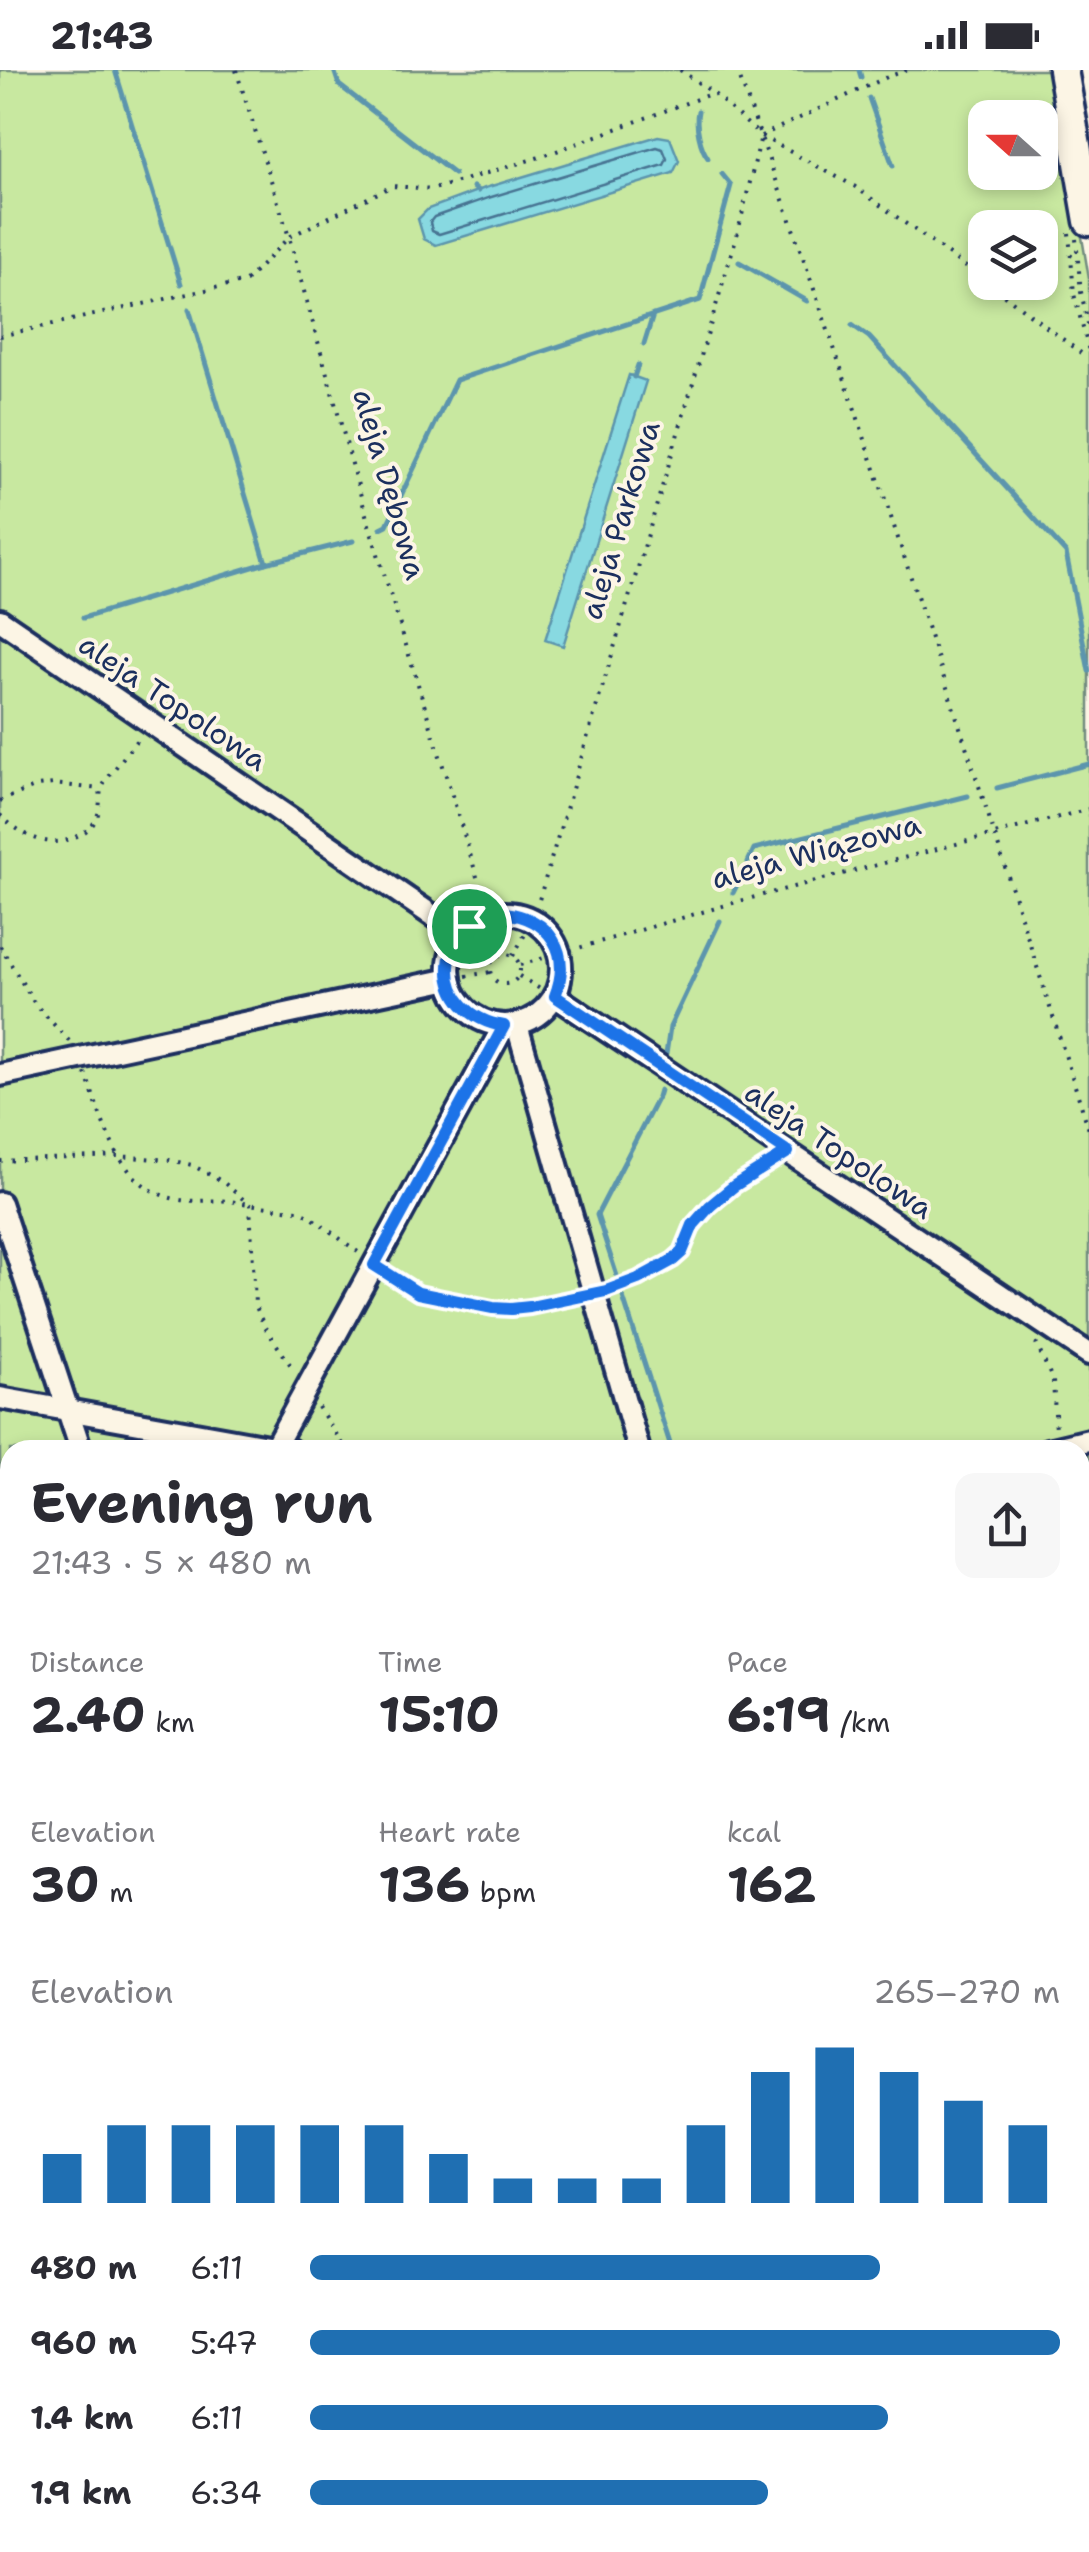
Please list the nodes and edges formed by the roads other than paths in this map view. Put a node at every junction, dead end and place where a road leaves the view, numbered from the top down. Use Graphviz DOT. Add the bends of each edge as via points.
graph roads {
  1 [pos="1063,70"];
  2 [pos="1089,221"];
  3 [pos="0,620"];
  4 [pos="461,935"];
  5 [pos="450,979"];
  6 [pos="555,996"];
  7 [pos="511,1025"];
  8 [pos="0,1075"];
  9 [pos="0,1203"];
  10 [pos="1089,1354"];
  11 [pos="0,1398"];
  12 [pos="68,1409"];
  13 [pos="78,1440"];
  14 [pos="232,1440"];
  15 [pos="283,1440"];
  16 [pos="637,1440"];
  1 -- 2 [label="street"];
  3 -- 4 [label="street, aleja Topolowa"];
  4 -- 5 [label="street"];
  4 -- 6 [label="street" via="490,915 533,920 560,955"];
  5 -- 7 [label="street" via="475,1017"];
  5 -- 8 [label="street"];
  6 -- 7 [label="street" via="533,1019"];
  6 -- 10 [label="street, aleja Topolowa"];
  7 -- 15 [label="street"];
  7 -- 16 [label="street"];
  9 -- 12 [label="street"];
  11 -- 12 [label="street"];
  12 -- 13 [label="street"];
  12 -- 14 [label="street"];
}
